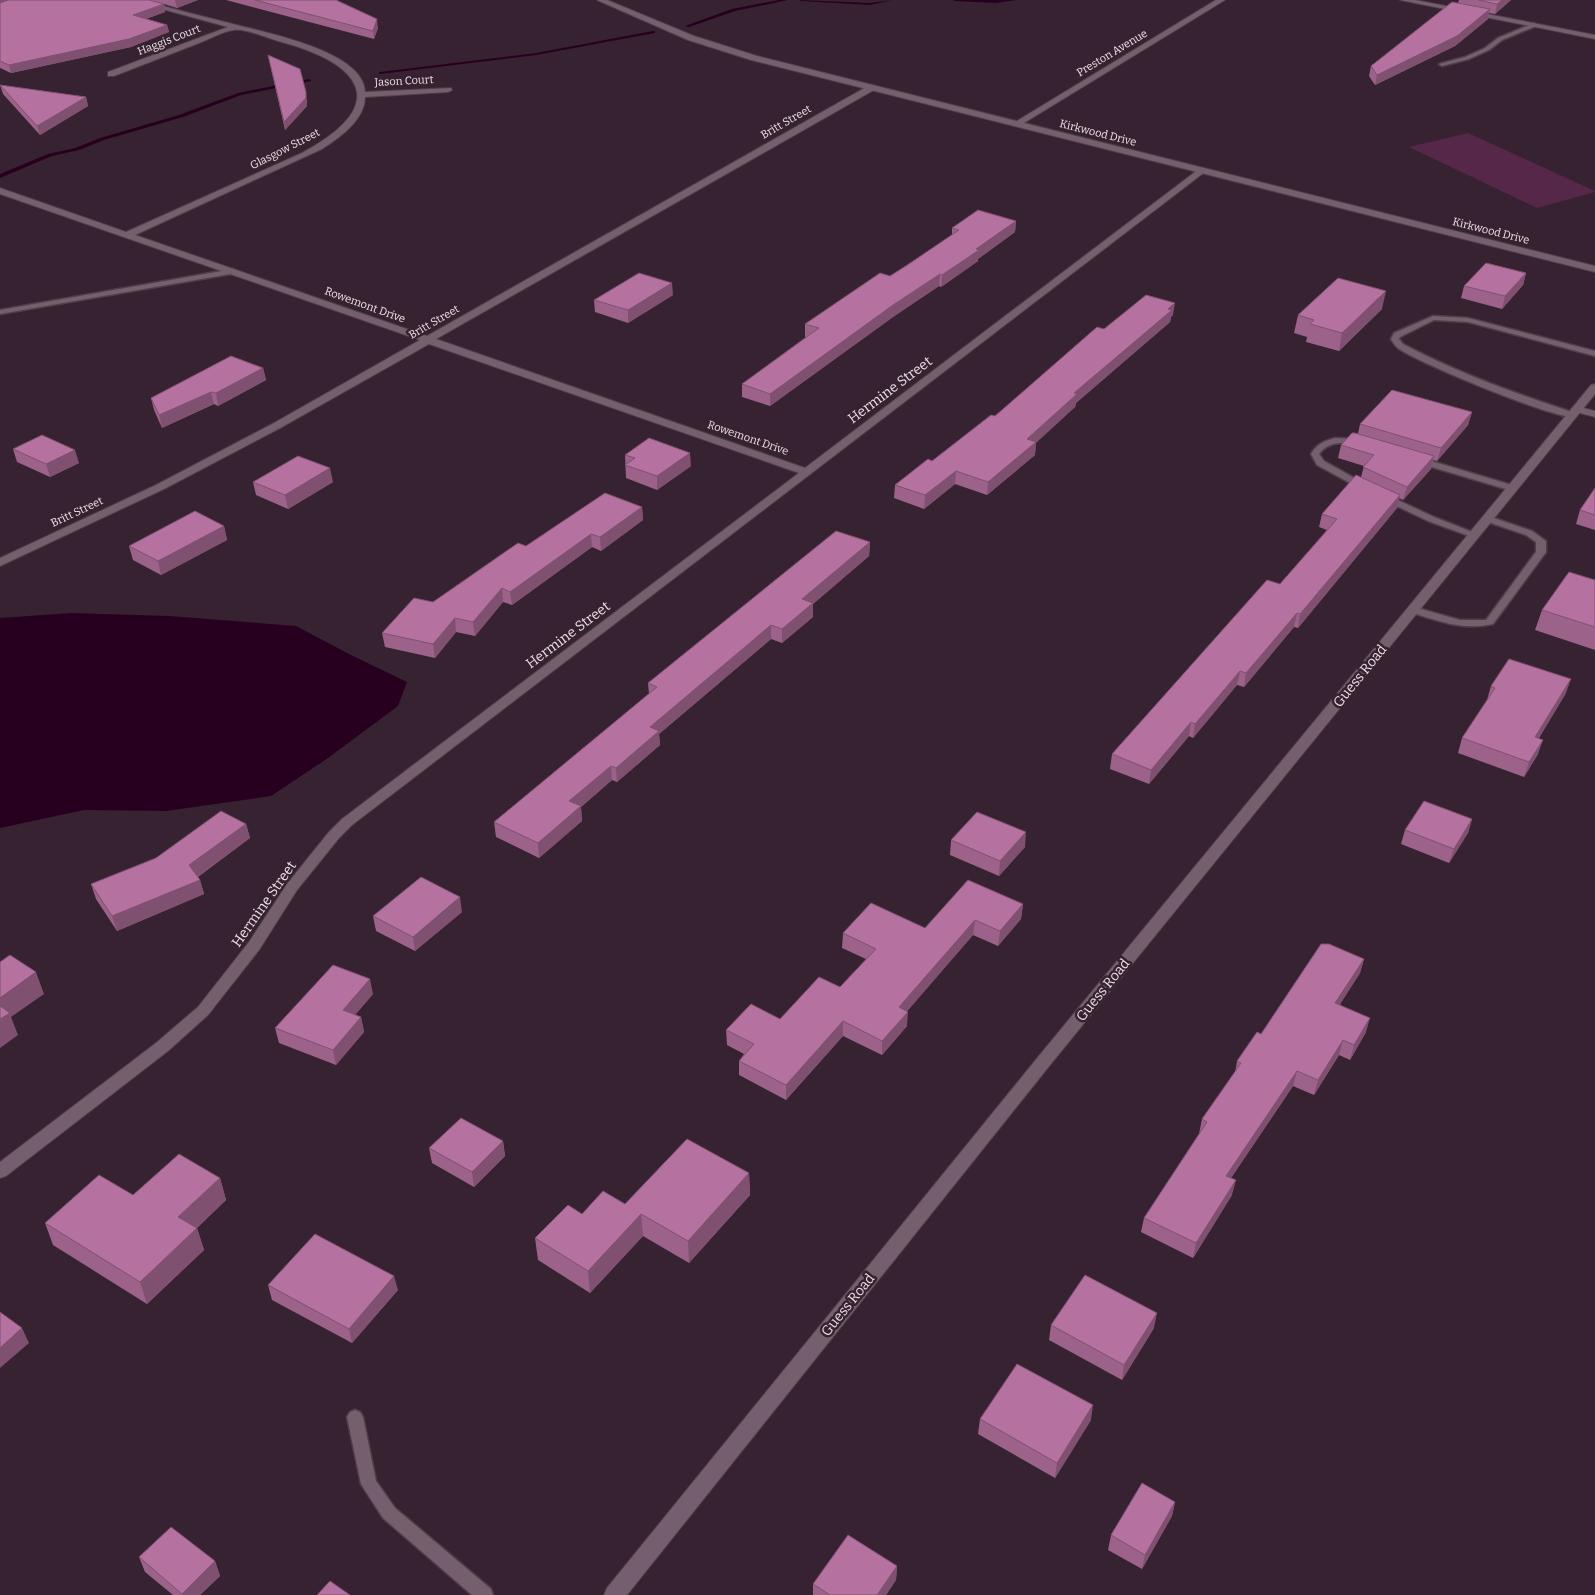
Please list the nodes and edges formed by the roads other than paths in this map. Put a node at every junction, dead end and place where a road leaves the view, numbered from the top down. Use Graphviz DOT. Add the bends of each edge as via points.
graph roads {
  1 [pos="133,0"];
  2 [pos="601,0"];
  3 [pos="1220,0"];
  4 [pos="1404,0"];
  5 [pos="1534,25"];
  6 [pos="235,27"];
  7 [pos="1595,37"];
  8 [pos="1442,64"];
  9 [pos="112,74"];
  10 [pos="871,88"];
  11 [pos="448,90"];
  12 [pos="362,95"];
  13 [pos="1016,124"];
  14 [pos="1202,171"];
  15 [pos="0,191"];
  16 [pos="127,235"];
  17 [pos="1595,269"];
  18 [pos="233,271"];
  19 [pos="0,312"];
  20 [pos="427,340"];
  21 [pos="1595,354"];
  22 [pos="1595,387"];
  23 [pos="1574,412"];
  24 [pos="1595,414"];
  25 [pos="1370,445"];
  26 [pos="1413,458"];
  27 [pos="807,472"];
  28 [pos="1512,488"];
  29 [pos="1488,519"];
  30 [pos="1475,534"];
  31 [pos="0,562"];
  32 [pos="1414,610"];
  33 [pos="0,1172"];
  34 [pos="355,1417"];
  35 [pos="486,1595"];
  36 [pos="614,1595"];
  1 -- 6 [label="street"];
  2 -- 10 [label="street, Kirkwood Drive" via="644,15 717,48"];
  3 -- 13 [label="street, Preston Avenue"];
  4 -- 5 [label="street"];
  5 -- 7 [label="street"];
  5 -- 8 [label="lane" via="1467,58"];
  6 -- 9 [label="street, Haggis Court"];
  6 -- 12 [label="street" via="303,45 334,58 356,77"];
  10 -- 13 [label="street, Kirkwood Drive"];
  10 -- 20 [label="street, Britt Street"];
  11 -- 12 [label="street, Jason Court"];
  12 -- 16 [label="street, Glasgow Street" via="359,109 340,133 322,145"];
  13 -- 14 [label="street, Kirkwood Drive"];
  14 -- 17 [label="street, Kirkwood Drive"];
  14 -- 27 [label="street, Hermine Street"];
  15 -- 16 [label="street, Rowemont Drive"];
  16 -- 18 [label="street, Rowemont Drive"];
  18 -- 19 [label="lane"];
  18 -- 20 [label="street, Rowemont Drive"];
  20 -- 27 [label="street, Rowemont Drive"];
  20 -- 31 [label="street, Britt Street" via="278,425 160,487"];
  21 -- 23 [label="lane" via="1451,318 1433,318 1397,335 1395,339 1400,346 1457,374 1517,398"];
  22 -- 23 [label="street, Guess Road"];
  23 -- 24 [label="street"];
  23 -- 28 [label="street, Guess Road"];
  25 -- 30 [label="lane" via="1335,440 1319,447 1315,454 1320,463 1376,493 1431,519"];
  26 -- 28 [label="lane"];
  27 -- 33 [label="street, Hermine Street" via="348,822 292,887 254,946 203,1011 162,1047"];
  28 -- 29 [label="street, Guess Road"];
  29 -- 30 [label="street, Guess Road"];
  29 -- 32 [label="lane" via="1529,533 1541,541 1541,552 1489,622 1457,624"];
  30 -- 32 [label="street, Guess Road"];
  32 -- 36 [label="street, Guess Road" via="1040,1066"];
  34 -- 35 [label="lane" via="370,1484 390,1514"];
}
